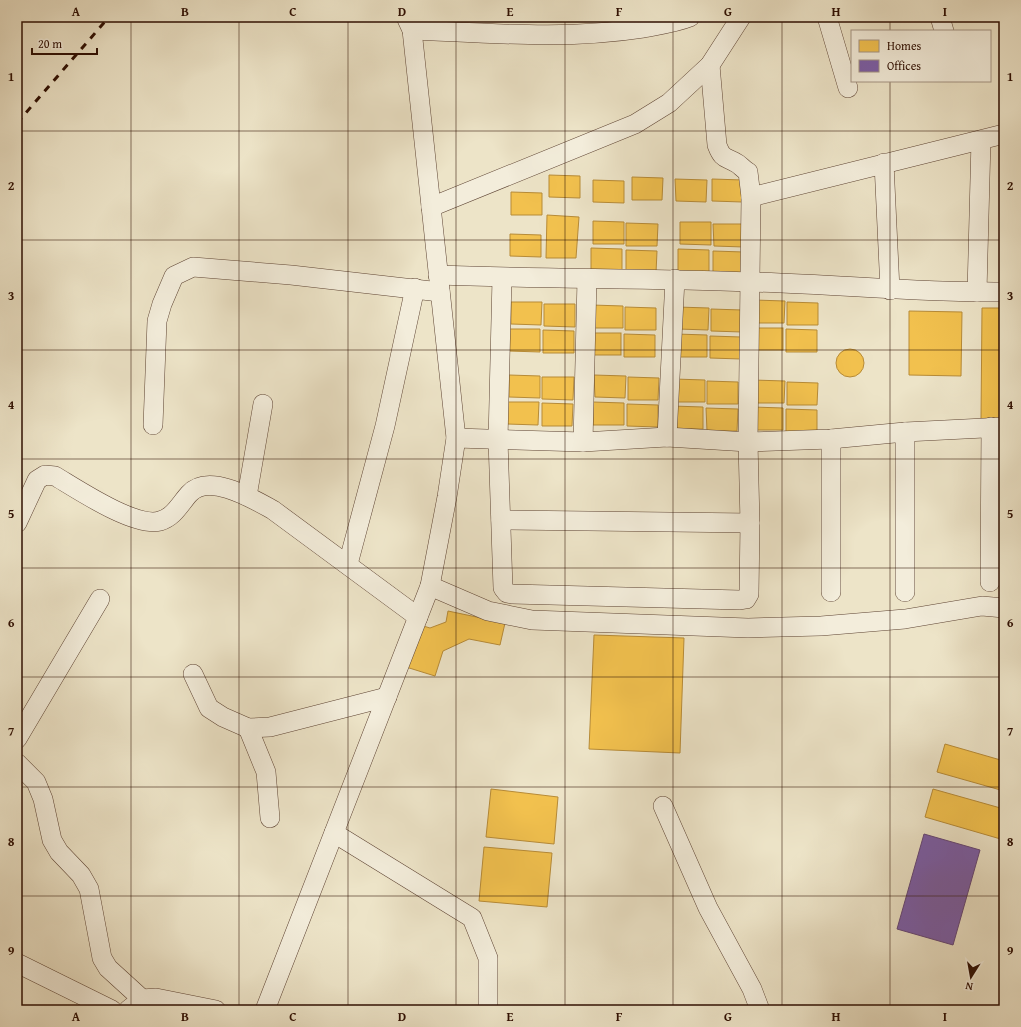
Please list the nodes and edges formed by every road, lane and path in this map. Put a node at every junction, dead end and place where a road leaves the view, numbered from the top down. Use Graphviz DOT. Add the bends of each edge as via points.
graph roads {
  1 [pos="690,17"];
  2 [pos="741,17"];
  3 [pos="827,17"];
  4 [pos="940,17"];
  5 [pos="409,24"];
  6 [pos="944,30"];
  7 [pos="710,65"];
  8 [pos="848,88"];
  9 [pos="1004,134"];
  10 [pos="981,140"];
  11 [pos="884,163"];
  12 [pos="751,196"];
  13 [pos="431,207"];
  14 [pos="502,278"];
  15 [pos="587,279"];
  16 [pos="675,280"];
  17 [pos="750,282"];
  18 [pos="439,284"];
  19 [pos="415,288"];
  20 [pos="890,290"];
  21 [pos="977,292"];
  22 [pos="1004,292"];
  23 [pos="263,404"];
  24 [pos="153,425"];
  25 [pos="997,427"];
  26 [pos="905,432"];
  27 [pos="667,437"];
  28 [pos="456,438"];
  29 [pos="831,439"];
  30 [pos="498,440"];
  31 [pos="583,442"];
  32 [pos="748,442"];
  33 [pos="247,496"];
  34 [pos="501,520"];
  35 [pos="17,523"];
  36 [pos="750,523"];
  37 [pos="348,564"];
  38 [pos="990,582"];
  39 [pos="430,586"];
  40 [pos="831,592"];
  41 [pos="905,592"];
  42 [pos="100,599"];
  43 [pos="1004,608"];
  44 [pos="418,616"];
  45 [pos="193,674"];
  46 [pos="387,697"];
  47 [pos="248,728"];
  48 [pos="17,739"];
  49 [pos="17,763"];
  50 [pos="663,806"];
  51 [pos="270,818"];
  52 [pos="334,833"];
  53 [pos="17,963"];
  54 [pos="135,1004"];
  55 [pos="112,1010"];
  56 [pos="216,1010"];
  57 [pos="264,1010"];
  58 [pos="488,1010"];
  59 [pos="760,1010"];
  1 -- 5 [label="street" via="679,22 633,29 541,36"];
  2 -- 7 [label="street"];
  3 -- 8 [label="street"];
  4 -- 6 [label="street"];
  5 -- 13 [label="street"];
  7 -- 12 [label="street" via="717,145 726,159 737,163 748,172"];
  7 -- 13 [label="street" via="669,103 635,124"];
  9 -- 10 [label="street"];
  10 -- 11 [label="street"];
  10 -- 21 [label="street"];
  11 -- 12 [label="street"];
  11 -- 20 [label="street"];
  12 -- 17 [label="street"];
  13 -- 18 [label="street"];
  14 -- 15 [label="street"];
  14 -- 18 [label="street"];
  14 -- 30 [label="street"];
  15 -- 16 [label="street"];
  15 -- 31 [label="street"];
  16 -- 17 [label="street"];
  16 -- 27 [label="street"];
  17 -- 20 [label="street"];
  17 -- 32 [label="street"];
  18 -- 19 [label="street"];
  18 -- 28 [label="street"];
  19 -- 24 [label="street" via="193,267 174,276 158,321"];
  19 -- 37 [label="street" via="385,426"];
  20 -- 21 [label="street"];
  21 -- 22 [label="street"];
  23 -- 33 [label="street"];
  25 -- 26 [label="street"];
  25 -- 38 [label="street"];
  26 -- 29 [label="street"];
  26 -- 41 [label="street"];
  27 -- 31 [label="street"];
  27 -- 32 [label="street"];
  28 -- 30 [label="street"];
  28 -- 39 [label="street"];
  29 -- 32 [label="street"];
  29 -- 40 [label="street"];
  30 -- 31 [label="street"];
  30 -- 34 [label="street"];
  32 -- 36 [label="street"];
  33 -- 35 [label="street" via="224,487 201,486 190,492 173,514 160,521 144,521 118,512 55,476 45,475 37,480"];
  33 -- 37 [label="street" via="273,510"];
  34 -- 36 [label="street"];
  34 -- 36 [label="street" via="503,588 506,593 740,600 746,599 749,594"];
  37 -- 44 [label="street"];
  39 -- 43 [label="street" via="488,611 532,620 748,628 821,626 905,619 982,606"];
  39 -- 44 [label="street"];
  42 -- 48 [label="street"];
  44 -- 46 [label="street"];
  45 -- 47 [label="street" via="209,708"];
  46 -- 47 [label="street" via="270,727"];
  46 -- 52 [label="street"];
  47 -- 51 [label="street" via="266,772"];
  49 -- 54 [label="street" via="36,782 43,799 52,840 89,889 102,958"];
  50 -- 59 [label="street" via="708,908 752,988"];
  52 -- 57 [label="street"];
  52 -- 58 [label="street" via="472,918 488,958"];
  53 -- 55 [label="street"];
  54 -- 56 [label="street" via="156,998"];
}
